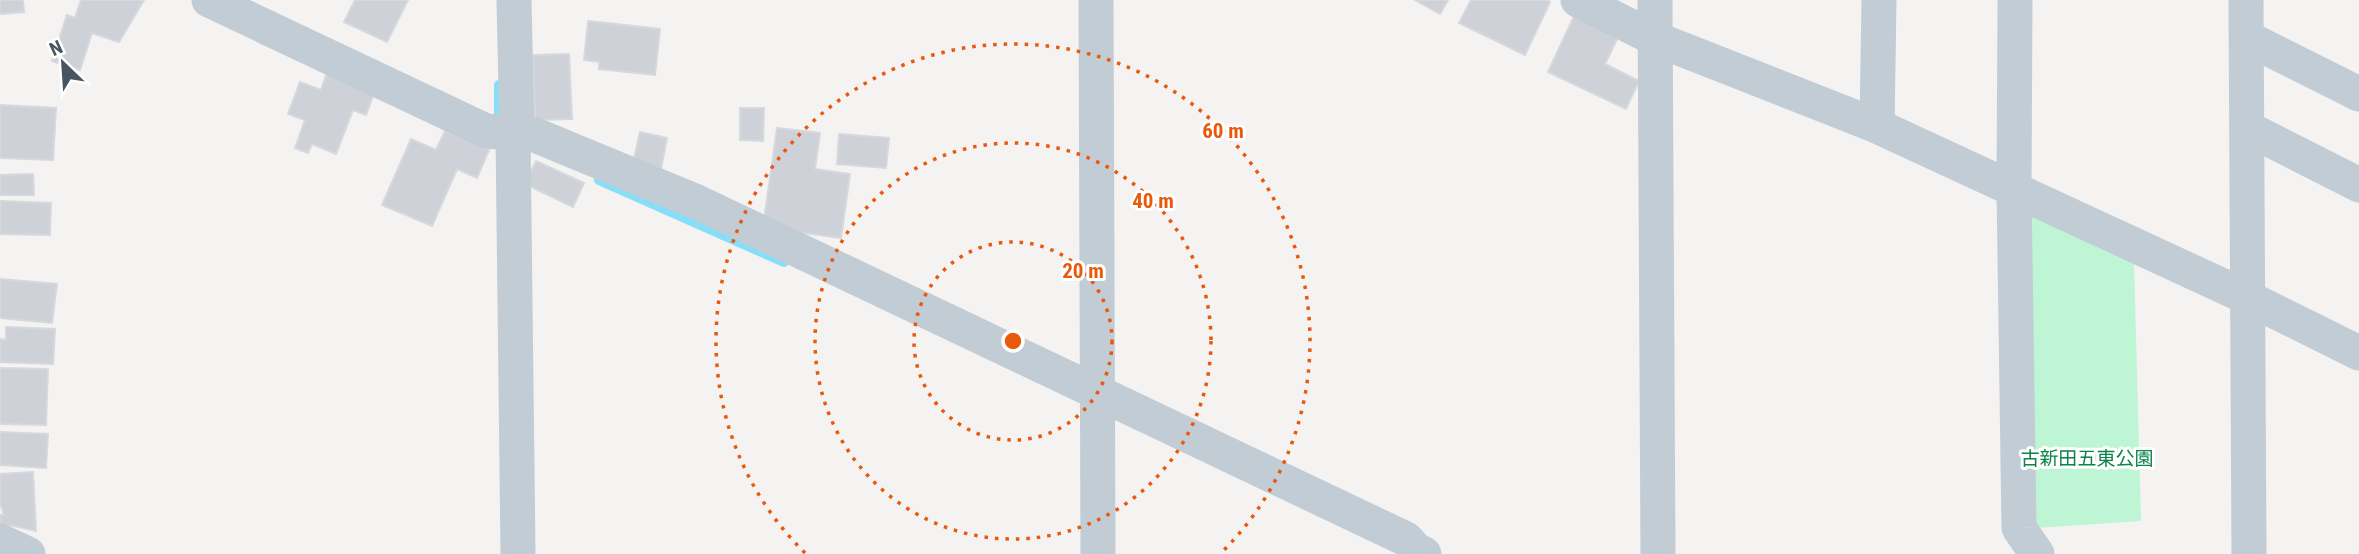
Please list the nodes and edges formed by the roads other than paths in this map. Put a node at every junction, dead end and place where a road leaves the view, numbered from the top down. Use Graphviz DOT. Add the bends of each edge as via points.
graph roads {
  1 [pos="209,0"];
  2 [pos="514,0"];
  3 [pos="1096,0"];
  4 [pos="1578,0"];
  5 [pos="1656,0"];
  6 [pos="1879,0"];
  7 [pos="2015,0"];
  8 [pos="2246,0"];
  9 [pos="2247,37"];
  10 [pos="1656,39"];
  11 [pos="2359,94"];
  12 [pos="1877,126"];
  13 [pos="2247,128"];
  14 [pos="507,133"];
  15 [pos="2359,185"];
  16 [pos="2014,189"];
  17 [pos="2238,293"];
  18 [pos="2359,353"];
  19 [pos="1098,402"];
  20 [pos="0,541"];
  21 [pos="28,554"];
  22 [pos="518,554"];
  23 [pos="1098,554"];
  24 [pos="1424,554"];
  25 [pos="1658,554"];
  26 [pos="2038,554"];
  27 [pos="2249,554"];
  1 -- 14 [label="street" via="486,131"];
  2 -- 14 [label="street"];
  3 -- 19 [label="street"];
  4 -- 10 [label="street"];
  5 -- 10 [label="street"];
  6 -- 12 [label="street"];
  7 -- 16 [label="street"];
  8 -- 9 [label="street"];
  9 -- 11 [label="street"];
  9 -- 13 [label="street"];
  10 -- 12 [label="street"];
  10 -- 25 [label="street"];
  12 -- 16 [label="street"];
  13 -- 15 [label="street"];
  13 -- 17 [label="street"];
  14 -- 19 [label="street" via="534,135 697,202"];
  14 -- 22 [label="street"];
  16 -- 17 [label="street"];
  16 -- 26 [label="street" via="2019,528"];
  17 -- 18 [label="street"];
  17 -- 27 [label="street"];
  19 -- 23 [label="street"];
  19 -- 24 [label="street" via="1406,538"];
  20 -- 21 [label="street"];
}
